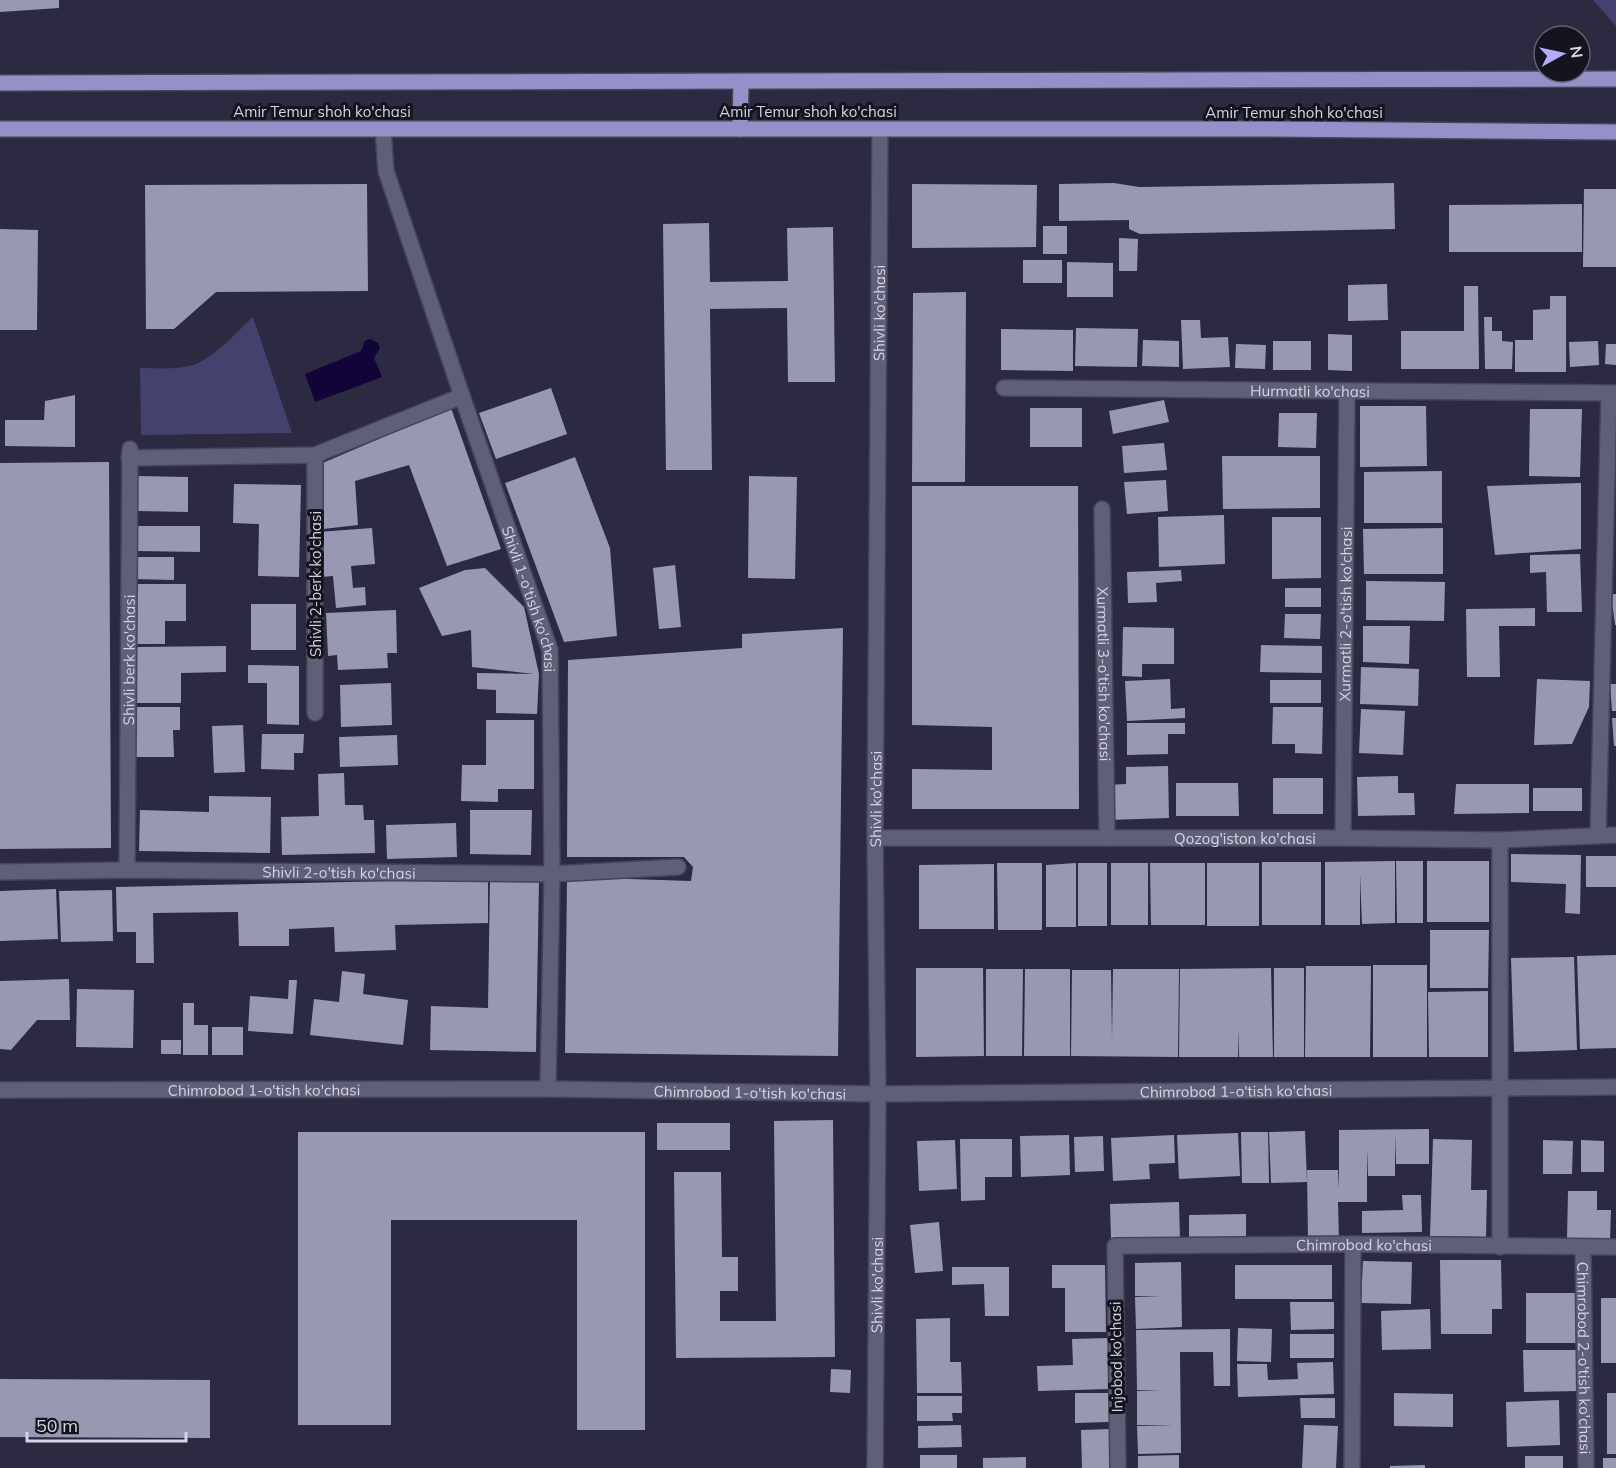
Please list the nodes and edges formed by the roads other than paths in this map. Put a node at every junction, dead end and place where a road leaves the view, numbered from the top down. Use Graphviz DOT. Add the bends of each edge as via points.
graph roads {
  1 [pos="1616,79"];
  2 [pos="741,81"];
  3 [pos="0,83"];
  4 [pos="0,129"];
  5 [pos="383,129"];
  6 [pos="740,129"];
  7 [pos="880,129"];
  8 [pos="1616,132"];
  9 [pos="1004,388"];
  10 [pos="1347,392"];
  11 [pos="1612,393"];
  12 [pos="462,396"];
  13 [pos="315,454"];
  14 [pos="1102,509"];
  15 [pos="315,713"];
  16 [pos="1616,835"];
  17 [pos="1598,836"];
  18 [pos="874,838"];
  19 [pos="1107,838"];
  20 [pos="1343,838"];
  21 [pos="1500,840"];
  22 [pos="678,867"];
  23 [pos="127,870"];
  24 [pos="0,872"];
  25 [pos="552,874"];
  26 [pos="1501,1086"];
  27 [pos="1616,1086"];
  28 [pos="548,1089"];
  29 [pos="0,1090"];
  30 [pos="878,1094"];
  31 [pos="1353,1244"];
  32 [pos="1114,1247"];
  33 [pos="1500,1247"];
  34 [pos="1583,1247"];
  35 [pos="1616,1247"];
  36 [pos="875,1468"];
  37 [pos="1118,1468"];
  38 [pos="1352,1468"];
  39 [pos="1586,1468"];
  1 -- 2 [label="main road, Amir Temur shoh ko'chasi"];
  2 -- 3 [label="main road, Amir Temur shoh ko'chasi"];
  2 -- 6 [label="main road"];
  4 -- 5 [label="main road, Amir Temur shoh ko'chasi"];
  5 -- 6 [label="main road, Amir Temur shoh ko'chasi"];
  5 -- 12 [label="street, Shivli 1-o'tish ko'chasi" via="386,171"];
  6 -- 7 [label="main road, Amir Temur shoh ko'chasi"];
  7 -- 8 [label="main road, Amir Temur shoh ko'chasi"];
  7 -- 18 [label="street, Shivli ko'chasi"];
  9 -- 10 [label="street, Hurmatli ko'chasi"];
  10 -- 11 [label="street, Hurmatli ko'chasi"];
  10 -- 20 [label="street, Xurmatli 2-o'tish ko'chasi"];
  11 -- 17 [label="street"];
  12 -- 13 [label="street"];
  12 -- 25 [label="street, Shivli 1-o'tish ko'chasi" via="550,650"];
  13 -- 15 [label="street, Shivli 2-berk ko'chasi"];
  13 -- 23 [label="street, Shivli berk ko'chasi" via="130,454"];
  14 -- 19 [label="street, Xurmatli 3-o'tish ko'chasi"];
  16 -- 17 [label="street, Qozog'iston ko'chasi"];
  17 -- 21 [label="street, Qozog'iston ko'chasi"];
  18 -- 19 [label="street, Qozog'iston ko'chasi"];
  18 -- 30 [label="street, Shivli ko'chasi"];
  19 -- 20 [label="street, Qozog'iston ko'chasi"];
  20 -- 21 [label="street, Qozog'iston ko'chasi"];
  21 -- 26 [label="street"];
  22 -- 25 [label="street, Shivli 2-o'tish ko'chasi"];
  23 -- 24 [label="street, Shivli 2-o'tish ko'chasi"];
  23 -- 25 [label="street, Shivli 2-o'tish ko'chasi"];
  25 -- 28 [label="street, Shivli 1-o'tish ko'chasi"];
  26 -- 27 [label="street, Chimrobod 1-o'tish ko'chasi"];
  26 -- 30 [label="street, Chimrobod 1-o'tish ko'chasi"];
  26 -- 33 [label="street"];
  28 -- 29 [label="street, Chimrobod 1-o'tish ko'chasi"];
  28 -- 30 [label="street, Chimrobod 1-o'tish ko'chasi"];
  30 -- 36 [label="street, Shivli ko'chasi"];
  31 -- 32 [label="street, Chimrobod ko'chasi"];
  31 -- 33 [label="street, Chimrobod ko'chasi"];
  31 -- 38 [label="street"];
  32 -- 37 [label="street, Injobod ko'chasi"];
  33 -- 34 [label="street, Chimrobod ko'chasi"];
  34 -- 35 [label="street, Chimrobod ko'chasi"];
  34 -- 39 [label="street, Chimrobod 2-o'tish ko'chasi"];
}
